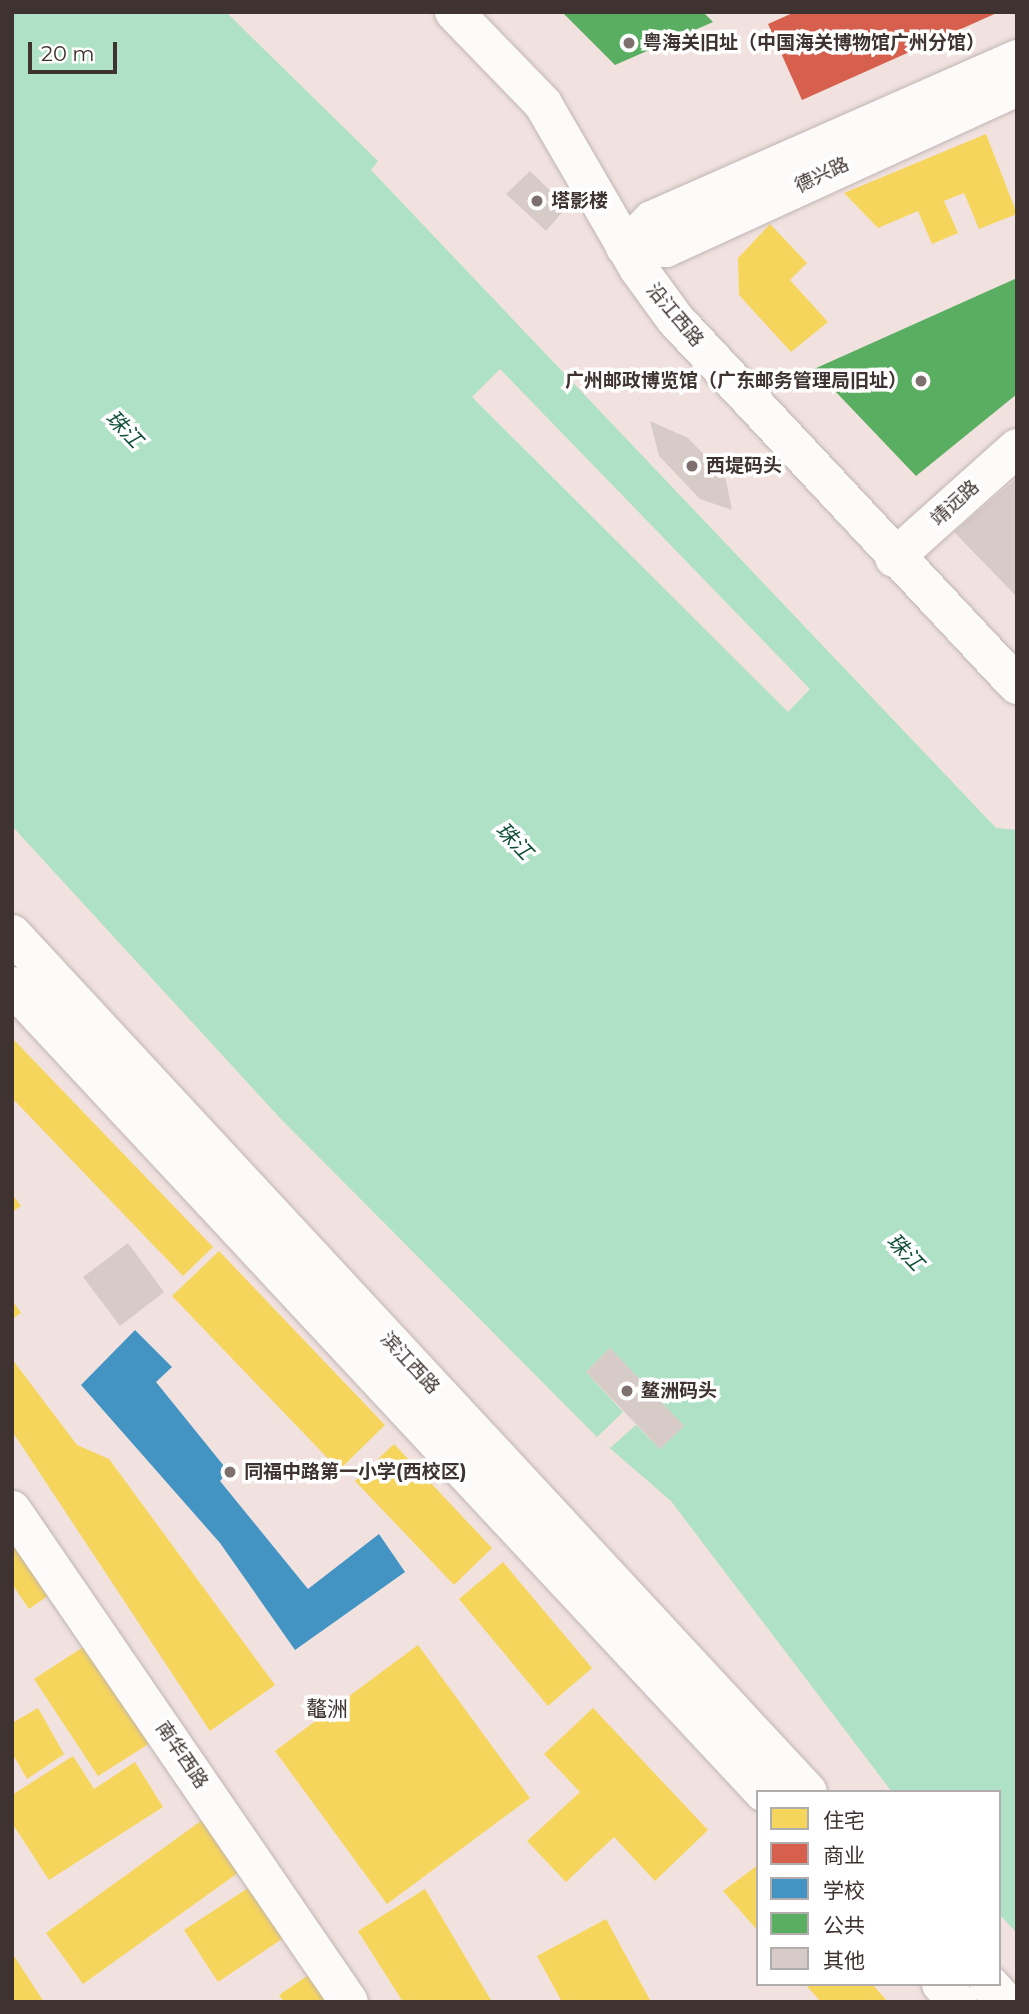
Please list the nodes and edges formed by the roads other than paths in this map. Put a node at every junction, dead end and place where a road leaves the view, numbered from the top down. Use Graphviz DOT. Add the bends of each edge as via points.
graph roads {
  1 [pos="454,12"];
  2 [pos="1017,59"];
  3 [pos="1017,87"];
  4 [pos="625,247"];
  5 [pos="1017,448"];
  6 [pos="894,558"];
  7 [pos="1017,685"];
  8 [pos="12,934"];
  9 [pos="12,986"];
  10 [pos="12,1510"];
  11 [pos="760,1790"];
  12 [pos="806,1790"];
  13 [pos="943,1986"];
  14 [pos="991,1986"];
  15 [pos="349,2002"];
  16 [pos="958,2002"];
  17 [pos="1005,2002"];
  1 -- 4 [label="main road, 沿江西路" via="543,104"];
  2 -- 4 [label="main road" via="652,220"];
  3 -- 4 [label="main road, 德兴路" via="666,248"];
  4 -- 6 [label="main road, 沿江西路" via="676,319"];
  5 -- 6 [label="main road, 靖远路"];
  6 -- 7 [label="main road, 沿江西路"];
  8 -- 12 [label="main road, 滨江西路"];
  9 -- 11 [label="main road, 滨江西路"];
  10 -- 15 [label="main road, 南华西路"];
  13 -- 16 [label="main road"];
  14 -- 17 [label="main road"];
}
